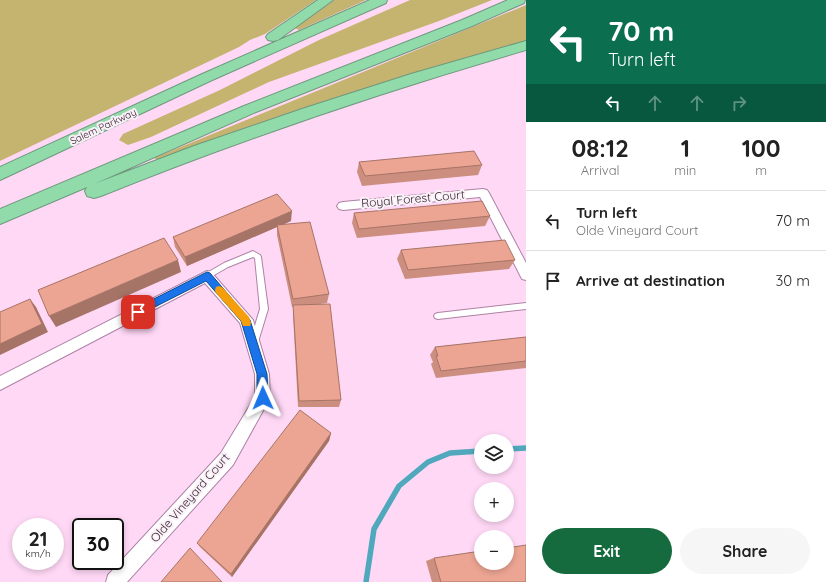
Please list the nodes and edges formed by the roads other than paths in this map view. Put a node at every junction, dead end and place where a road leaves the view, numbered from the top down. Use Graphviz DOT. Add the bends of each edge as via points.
graph roads {
  1 [pos="327,0"];
  2 [pos="380,0"];
  3 [pos="519,0"];
  4 [pos="526,45"];
  5 [pos="205,78"];
  6 [pos="0,174"];
  7 [pos="343,206"];
  8 [pos="0,218"];
  9 [pos="0,230"];
  10 [pos="526,275"];
  11 [pos="207,276"];
  12 [pos="526,306"];
  13 [pos="438,316"];
  14 [pos="253,344"];
  15 [pos="0,383"];
  16 [pos="115,582"];
  1 -- 5 [label="highway"];
  2 -- 5 [label="highway"];
  3 -- 8 [label="highway" via="243,112"];
  4 -- 9 [label="highway" via="390,85 287,119 171,161"];
  5 -- 6 [label="highway, Salem Parkway"];
  7 -- 10 [label="street, Royal Forest Court" via="483,193"];
  11 -- 14 [label="street, Olde Vineyard Court" via="246,320"];
  11 -- 14 [label="lane" via="254,254 258,257 264,309"];
  11 -- 15 [label="street"];
  12 -- 13 [label="lane"];
  14 -- 16 [label="street, Olde Vineyard Court" via="262,374 263,398 227,459"];
}
